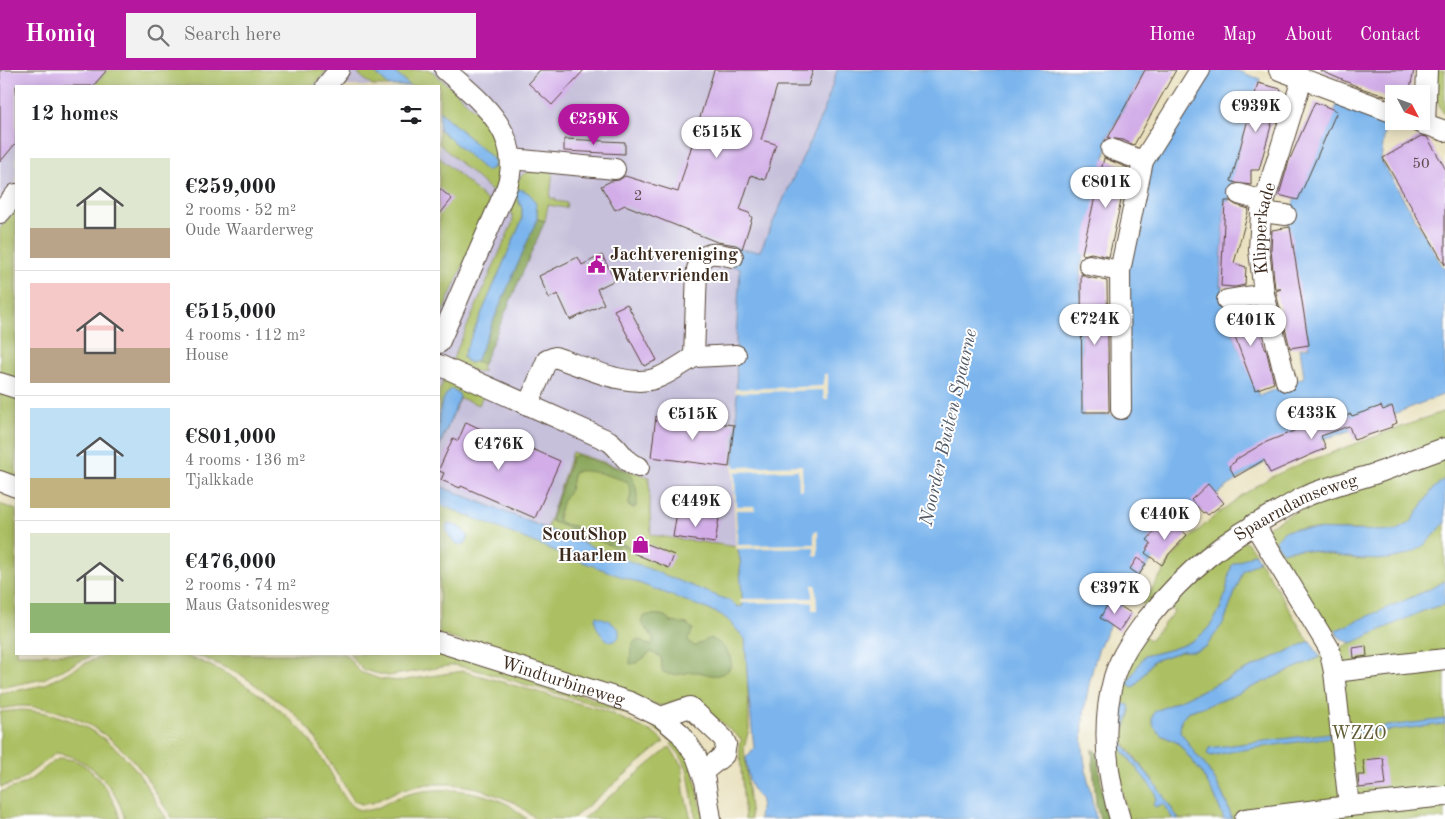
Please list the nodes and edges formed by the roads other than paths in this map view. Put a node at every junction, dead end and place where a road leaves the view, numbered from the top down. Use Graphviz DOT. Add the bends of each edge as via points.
graph roads {
  1 [pos="339,70"];
  2 [pos="445,70"];
  3 [pos="1200,70"];
  4 [pos="1279,70"];
  5 [pos="1427,70"];
  6 [pos="1302,79"];
  7 [pos="327,85"];
  8 [pos="1425,85"];
  9 [pos="1385,110"];
  10 [pos="1430,126"];
  11 [pos="1445,131"];
  12 [pos="1111,148"];
  13 [pos="512,159"];
  14 [pos="1143,161"];
  15 [pos="615,169"];
  16 [pos="1239,194"];
  17 [pos="15,195"];
  18 [pos="1262,206"];
  19 [pos="0,213"];
  20 [pos="1286,215"];
  21 [pos="733,257"];
  22 [pos="1088,266"];
  23 [pos="1120,271"];
  24 [pos="1264,294"];
  25 [pos="1227,300"];
  26 [pos="440,341"];
  27 [pos="736,355"];
  28 [pos="694,357"];
  29 [pos="440,365"];
  30 [pos="1286,381"];
  31 [pos="0,383"];
  32 [pos="15,388"];
  33 [pos="528,405"];
  34 [pos="1121,409"];
  35 [pos="1445,448"];
  36 [pos="639,467"];
  37 [pos="0,481"];
  38 [pos="15,487"];
  39 [pos="1254,524"];
  40 [pos="440,642"];
  41 [pos="1445,659"];
  42 [pos="1334,672"];
  43 [pos="661,717"];
  44 [pos="703,772"];
  45 [pos="1445,796"];
  46 [pos="1348,806"];
  47 [pos="711,819"];
  48 [pos="1120,819"];
  49 [pos="1245,819"];
  1 -- 7 [label="street"];
  2 -- 13 [label="street" via="494,118"];
  3 -- 14 [label="street"];
  4 -- 6 [label="street"];
  5 -- 8 [label="street"];
  6 -- 9 [label="street"];
  6 -- 18 [label="street, Klipperkade"];
  10 -- 11 [label="street"];
  12 -- 14 [label="street"];
  13 -- 15 [label="street"];
  13 -- 26 [label="street" via="506,189"];
  14 -- 23 [label="street"];
  16 -- 18 [label="street"];
  17 -- 19 [label="street"];
  18 -- 20 [label="street"];
  18 -- 24 [label="street, Klipperkade" via="1259,250"];
  21 -- 28 [label="street" via="717,253 708,254 700,260"];
  22 -- 23 [label="street"];
  23 -- 34 [label="street"];
  24 -- 25 [label="street"];
  24 -- 30 [label="street, Klipperkade"];
  27 -- 28 [label="street"];
  28 -- 33 [label="street" via="655,379 640,381 624,380 556,357 550,358"];
  29 -- 33 [label="street"];
  31 -- 32 [label="street"];
  33 -- 36 [label="street" via="609,441 617,446 628,462"];
  35 -- 39 [label="street, Spaarndamseweg" via="1309,495"];
  37 -- 38 [label="street"];
  39 -- 42 [label="street" via="1329,648"];
  39 -- 48 [label="street, Spaarndamseweg" via="1211,553 1175,586 1124,652 1114,676 1106,744 1111,791"];
  40 -- 43 [label="street, Windturbineweg" via="630,702"];
  41 -- 42 [label="street"];
  42 -- 46 [label="street"];
  43 -- 44 [label="street, Windturbineweg" via="681,734"];
  43 -- 44 [label="street" via="690,707 731,746"];
  44 -- 47 [label="street, Windturbineweg"];
  45 -- 46 [label="street"];
  46 -- 49 [label="street"];
}
